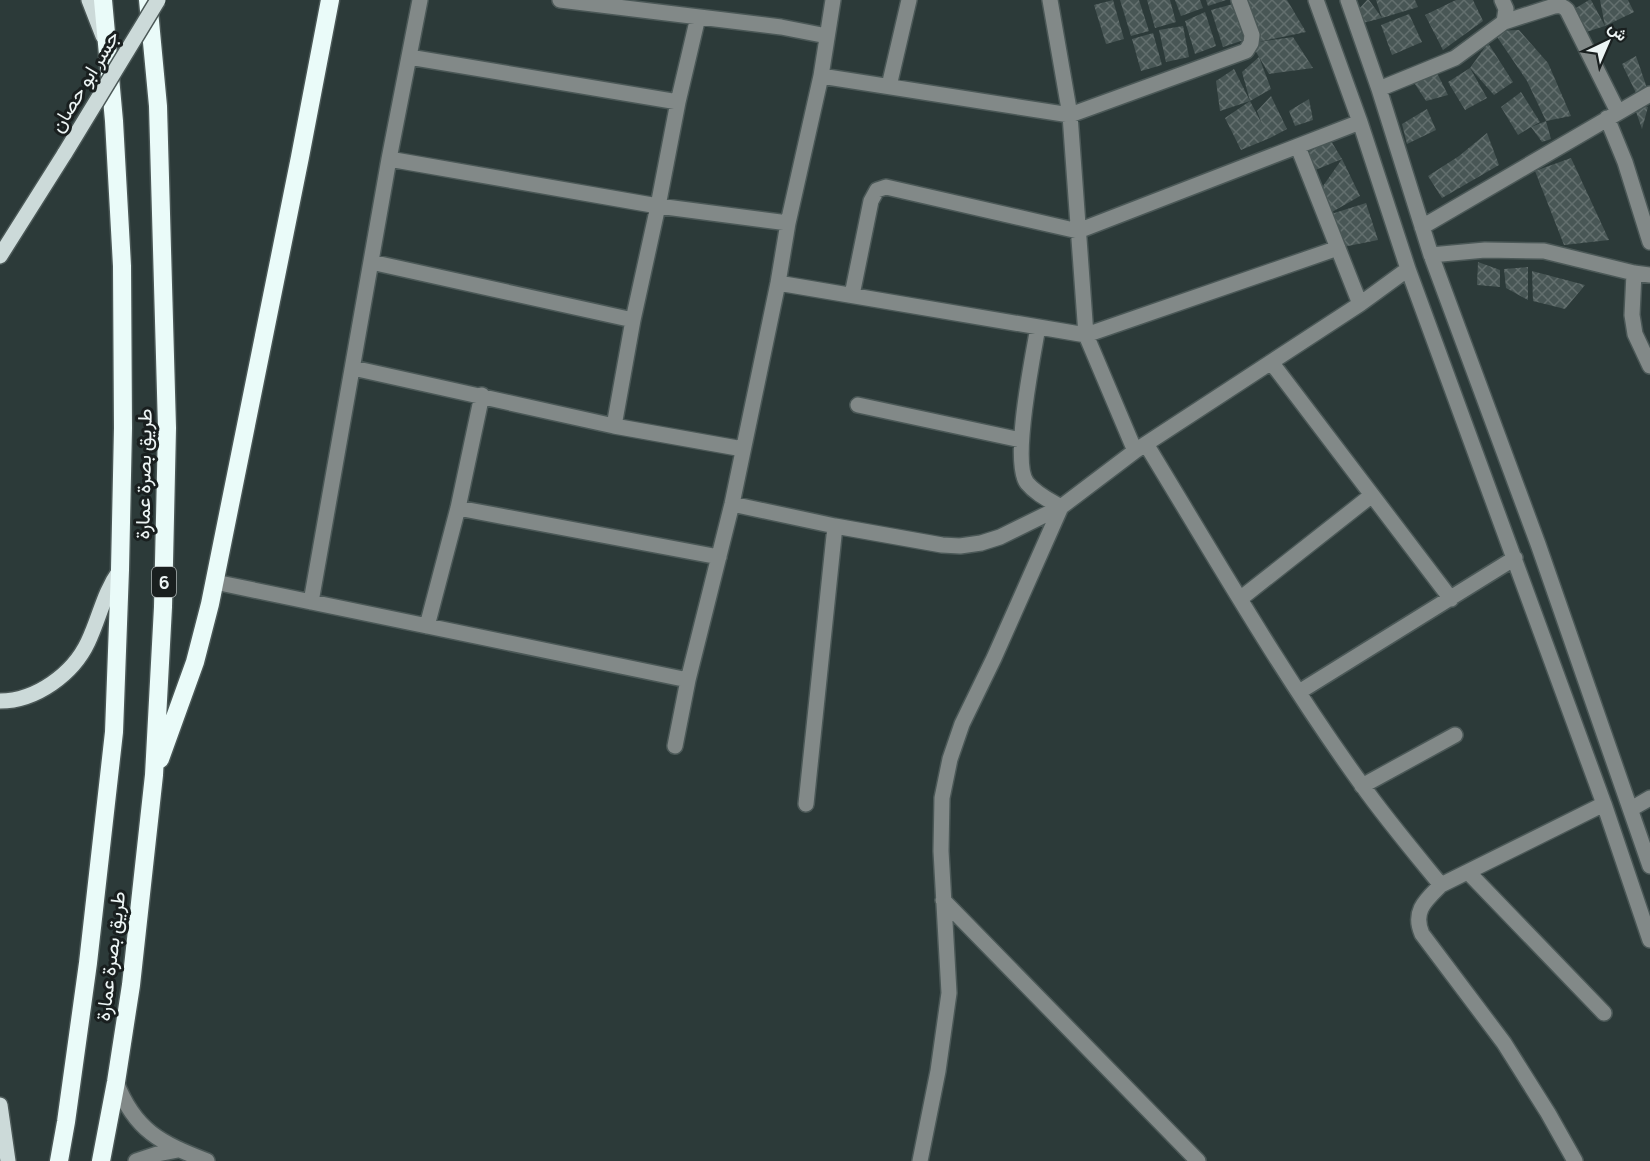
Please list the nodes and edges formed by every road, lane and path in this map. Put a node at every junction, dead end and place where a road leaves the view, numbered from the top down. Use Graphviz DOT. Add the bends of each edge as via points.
graph roads {
  1 [pos="89,0"];
  2 [pos="103,0"];
  3 [pos="148,0"];
  4 [pos="158,0"];
  5 [pos="330,0"];
  6 [pos="420,0"];
  7 [pos="560,0"];
  8 [pos="833,0"];
  9 [pos="909,0"];
  10 [pos="1050,0"];
  11 [pos="1239,0"];
  12 [pos="1316,0"];
  13 [pos="1348,0"];
  14 [pos="1502,0"];
  15 [pos="698,16"];
  16 [pos="1504,22"];
  17 [pos="827,36"];
  18 [pos="107,48"];
  19 [pos="409,57"];
  20 [pos="821,76"];
  21 [pos="889,86"];
  22 [pos="1379,89"];
  23 [pos="1650,94"];
  24 [pos="678,102"];
  25 [pos="1070,115"];
  26 [pos="1612,115"];
  27 [pos="1360,122"];
  28 [pos="1396,144"];
  29 [pos="1298,147"];
  30 [pos="1370,153"];
  31 [pos="389,159"];
  32 [pos="658,206"];
  33 [pos="788,223"];
  34 [pos="1422,227"];
  35 [pos="1078,231"];
  36 [pos="1650,243"];
  37 [pos="1338,248"];
  38 [pos="1431,255"];
  39 [pos="0,256"];
  40 [pos="371,262"];
  41 [pos="1408,269"];
  42 [pos="1634,273"];
  43 [pos="1650,275"];
  44 [pos="778,283"];
  45 [pos="852,296"];
  46 [pos="1360,304"];
  47 [pos="633,320"];
  48 [pos="1038,327"];
  49 [pos="1086,335"];
  50 [pos="1271,362"];
  51 [pos="1650,366"];
  52 [pos="353,368"];
  53 [pos="482,395"];
  54 [pos="858,405"];
  55 [pos="614,426"];
  56 [pos="1021,440"];
  57 [pos="1141,447"];
  58 [pos="743,449"];
  59 [pos="1372,495"];
  60 [pos="732,504"];
  61 [pos="1061,507"];
  62 [pos="458,508"];
  63 [pos="835,526"];
  64 [pos="718,557"];
  65 [pos="1515,558"];
  66 [pos="120,570"];
  67 [pos="215,582"];
  68 [pos="1451,599"];
  69 [pos="1240,600"];
  70 [pos="311,602"];
  71 [pos="427,626"];
  72 [pos="688,680"];
  73 [pos="1299,692"];
  74 [pos="0,701"];
  75 [pos="1602,726"];
  76 [pos="1455,735"];
  77 [pos="1579,735"];
  78 [pos="675,746"];
  79 [pos="154,775"];
  80 [pos="1362,786"];
  81 [pos="1650,798"];
  82 [pos="806,804"];
  83 [pos="1604,804"];
  84 [pos="1631,809"];
  85 [pos="1650,866"];
  86 [pos="1468,872"];
  87 [pos="1441,885"];
  88 [pos="943,900"];
  89 [pos="1650,940"];
  90 [pos="1604,1013"];
  91 [pos="116,1082"];
  92 [pos="0,1105"];
  93 [pos="178,1150"];
  94 [pos="8,1161"];
  95 [pos="59,1161"];
  96 [pos="101,1161"];
  97 [pos="136,1161"];
  98 [pos="207,1161"];
  99 [pos="920,1161"];
  100 [pos="1197,1161"];
  101 [pos="1575,1161"];
  1 -- 18 [label="main road"];
  2 -- 18 [label="highway, طريق بصرة عمارة"];
  3 -- 79 [label="highway, طريق بصرة عمارة / 6" via="158,106 168,428"];
  4 -- 39 [label="main road, جسر ابو حصان, bridge"];
  5 -- 67 [label="highway"];
  6 -- 19 [label="street"];
  7 -- 15 [label="street"];
  8 -- 17 [label="street"];
  9 -- 21 [label="street"];
  10 -- 25 [label="street"];
  11 -- 25 [label="street" via="1252,35 1246,51"];
  12 -- 27 [label="street"];
  13 -- 22 [label="street"];
  14 -- 16 [label="street" via="1506,9"];
  15 -- 17 [label="street"];
  15 -- 24 [label="street"];
  16 -- 22 [label="street" via="1455,58"];
  16 -- 26 [label="street" via="1554,6 1564,7"];
  17 -- 20 [label="street"];
  18 -- 66 [label="highway, طريق بصرة عمارة" via="122,266"];
  19 -- 24 [label="street"];
  19 -- 31 [label="street"];
  20 -- 21 [label="street"];
  20 -- 33 [label="street"];
  21 -- 25 [label="street"];
  22 -- 28 [label="street"];
  23 -- 26 [label="street"];
  24 -- 32 [label="street"];
  25 -- 35 [label="street"];
  26 -- 34 [label="street"];
  26 -- 36 [label="street"];
  27 -- 29 [label="street"];
  27 -- 30 [label="street"];
  28 -- 30 [label="street"];
  28 -- 34 [label="street"];
  29 -- 35 [label="street"];
  29 -- 37 [label="street"];
  30 -- 41 [label="street"];
  31 -- 32 [label="street"];
  31 -- 40 [label="street"];
  32 -- 33 [label="street"];
  32 -- 47 [label="street"];
  33 -- 44 [label="street"];
  34 -- 38 [label="street"];
  35 -- 45 [label="street" via="886,187 877,190 871,201"];
  35 -- 49 [label="street"];
  37 -- 46 [label="street"];
  37 -- 49 [label="street"];
  38 -- 42 [label="street" via="1485,250 1544,252"];
  38 -- 75 [label="street"];
  40 -- 47 [label="street"];
  40 -- 52 [label="street"];
  41 -- 46 [label="street"];
  41 -- 65 [label="street"];
  42 -- 43 [label="street"];
  42 -- 51 [label="street" via="1635,334"];
  44 -- 45 [label="street"];
  44 -- 58 [label="street"];
  45 -- 48 [label="street"];
  46 -- 50 [label="street"];
  47 -- 55 [label="street"];
  48 -- 49 [label="street"];
  48 -- 56 [label="street"];
  49 -- 57 [label="street"];
  50 -- 57 [label="street"];
  50 -- 59 [label="street"];
  52 -- 53 [label="street"];
  52 -- 70 [label="street"];
  53 -- 55 [label="street"];
  53 -- 62 [label="street"];
  54 -- 56 [label="street"];
  55 -- 58 [label="street"];
  56 -- 61 [label="street" via="1026,481"];
  57 -- 61 [label="street"];
  57 -- 69 [label="street"];
  58 -- 60 [label="street"];
  59 -- 68 [label="street"];
  59 -- 69 [label="street"];
  60 -- 63 [label="street"];
  60 -- 64 [label="street"];
  61 -- 63 [label="street" via="999,537 960,546"];
  61 -- 88 [label="street" via="962,724 950,759 942,798"];
  62 -- 64 [label="street"];
  62 -- 71 [label="street"];
  63 -- 82 [label="street"];
  64 -- 72 [label="street"];
  65 -- 68 [label="street"];
  65 -- 77 [label="street"];
  66 -- 74 [label="main road" via="75,662 44,689"];
  66 -- 95 [label="highway, طريق بصرة عمارة" via="114,732 88,963"];
  67 -- 70 [label="street"];
  67 -- 79 [label="highway" via="195,662"];
  68 -- 73 [label="street"];
  69 -- 73 [label="street"];
  70 -- 71 [label="street"];
  71 -- 72 [label="street"];
  72 -- 78 [label="street"];
  73 -- 80 [label="street"];
  75 -- 77 [label="street"];
  75 -- 84 [label="street"];
  76 -- 80 [label="street"];
  77 -- 83 [label="street"];
  79 -- 91 [label="highway, طريق بصرة عمارة / 6"];
  80 -- 87 [label="street"];
  81 -- 84 [label="street"];
  83 -- 86 [label="street"];
  83 -- 89 [label="street"];
  84 -- 85 [label="street"];
  86 -- 87 [label="street"];
  86 -- 90 [label="street"];
  87 -- 101 [label="street" via="1420,911 1422,934 1515,1059"];
  88 -- 99 [label="street" via="949,993"];
  88 -- 100 [label="street"];
  91 -- 93 [label="street" via="139,1123"];
  91 -- 96 [label="highway, طريق بصرة عمارة / 6"];
  92 -- 94 [label="main road"];
  93 -- 97 [label="street"];
  93 -- 98 [label="street"];
}
